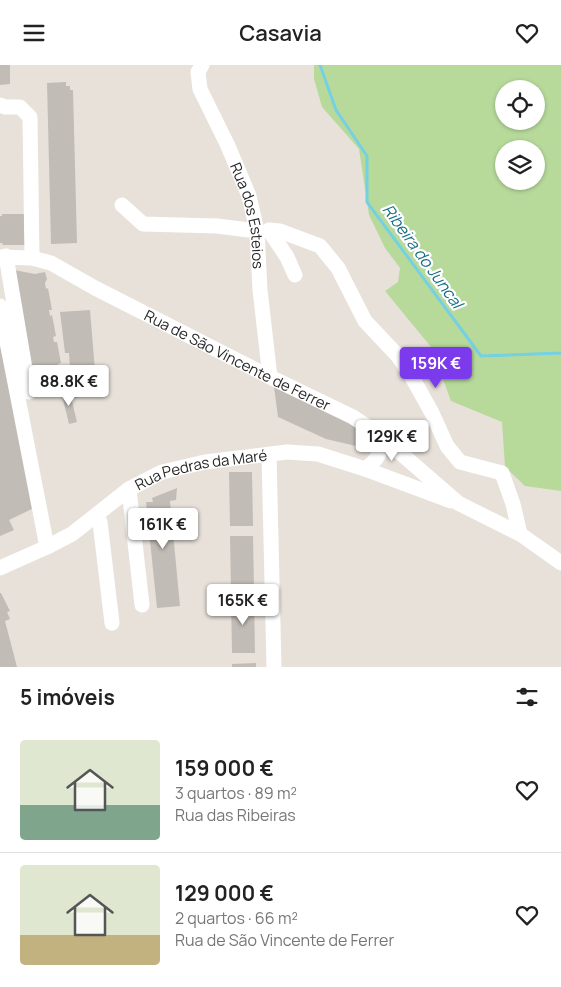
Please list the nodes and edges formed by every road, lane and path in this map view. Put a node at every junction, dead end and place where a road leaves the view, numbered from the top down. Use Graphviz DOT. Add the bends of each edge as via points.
graph roads {
  1 [pos="197,67"];
  2 [pos="2,107"];
  3 [pos="122,205"];
  4 [pos="257,231"];
  5 [pos="3,257"];
  6 [pos="32,258"];
  7 [pos="295,275"];
  8 [pos="0,307"];
  9 [pos="270,377"];
  10 [pos="28,392"];
  11 [pos="381,436"];
  12 [pos="269,455"];
  13 [pos="364,469"];
  14 [pos="129,489"];
  15 [pos="458,503"];
  16 [pos="95,516"];
  17 [pos="520,534"];
  18 [pos="47,547"];
  19 [pos="561,563"];
  20 [pos="0,568"];
  21 [pos="142,605"];
  22 [pos="112,623"];
  23 [pos="274,667"];
  1 -- 4 [label="street, Rua dos Esteios" via="200,89 249,196"];
  2 -- 6 [label="street" via="20,107 30,117"];
  3 -- 4 [label="street" via="142,225 217,226"];
  4 -- 9 [label="street, Rua dos Esteios"];
  5 -- 6 [label="street, Rua de São Vincente de Ferrer"];
  5 -- 10 [label="street"];
  6 -- 9 [label="street, Rua de São Vincente de Ferrer" via="51,263"];
  7 -- 17 [label="street" via="269,230 320,246 338,268 365,321 398,356 413,379 447,446 460,463 502,473"];
  8 -- 18 [label="street"];
  9 -- 11 [label="street, Rua de São Vincente de Ferrer" via="353,417"];
  11 -- 13 [label="street" via="378,457"];
  11 -- 15 [label="street, Rua de São Vincente de Ferrer"];
  12 -- 13 [label="street, Rua Pedras da Maré" via="318,454"];
  12 -- 14 [label="street, Rua Pedras da Maré" via="205,462 162,471"];
  12 -- 23 [label="street"];
  13 -- 15 [label="street, Rua Pedras da Maré"];
  14 -- 16 [label="street, Rua Pedras da Maré"];
  14 -- 21 [label="street"];
  15 -- 17 [label="street, Rua de São Vincente de Ferrer"];
  16 -- 18 [label="street, Rua Pedras da Maré" via="72,534"];
  16 -- 22 [label="street" via="100,522"];
  17 -- 19 [label="street, Rua de São Vincente de Ferrer"];
  18 -- 20 [label="street, Rua Pedras da Maré"];
}
